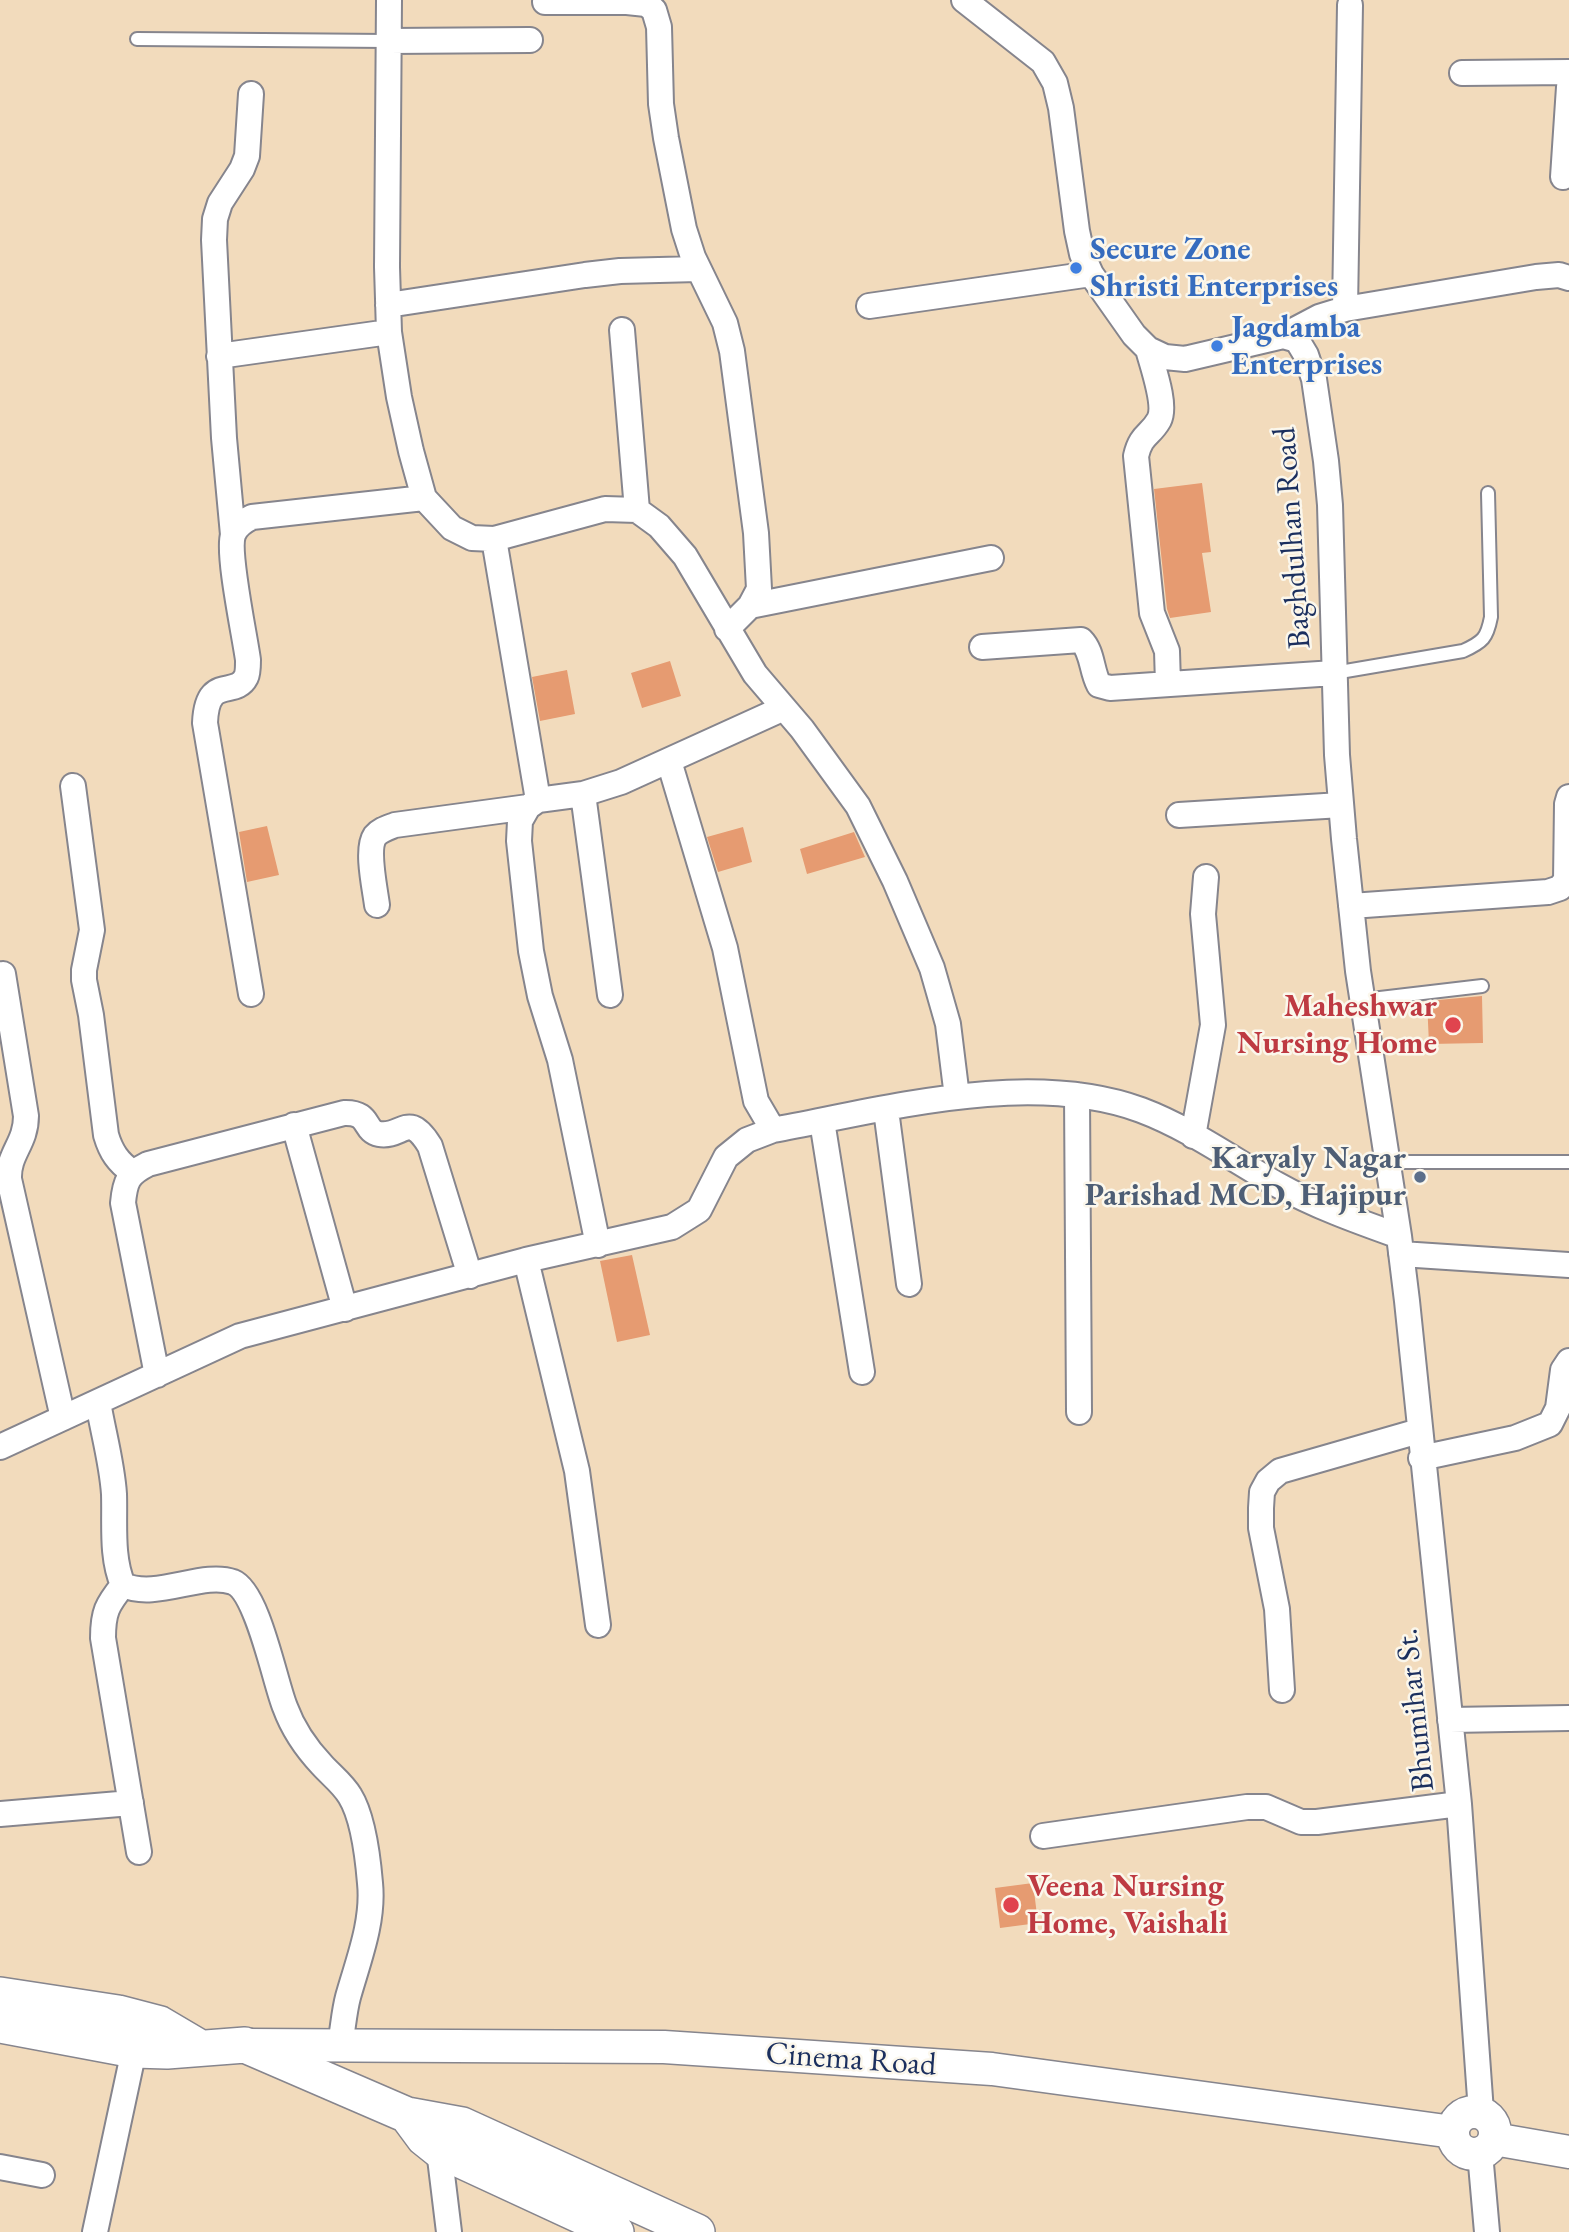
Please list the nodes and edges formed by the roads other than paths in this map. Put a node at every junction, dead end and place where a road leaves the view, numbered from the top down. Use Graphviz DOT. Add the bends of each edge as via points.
graph roads {
  1 [pos="389,0"];
  2 [pos="964,0"];
  3 [pos="545,2"];
  4 [pos="1350,5"];
  5 [pos="136,39"];
  6 [pos="530,40"];
  7 [pos="389,41"];
  8 [pos="1569,72"];
  9 [pos="1462,73"];
  10 [pos="1569,87"];
  11 [pos="251,94"];
  12 [pos="1563,177"];
  13 [pos="698,269"];
  14 [pos="1091,274"];
  15 [pos="1569,278"];
  16 [pos="388,305"];
  17 [pos="869,306"];
  18 [pos="1345,309"];
  19 [pos="622,330"];
  20 [pos="389,332"];
  21 [pos="1283,336"];
  22 [pos="1148,349"];
  23 [pos="219,356"];
  24 [pos="1488,493"];
  25 [pos="424,498"];
  26 [pos="637,510"];
  27 [pos="233,535"];
  28 [pos="494,539"];
  29 [pos="991,558"];
  30 [pos="750,606"];
  31 [pos="727,629"];
  32 [pos="982,647"];
  33 [pos="1334,673"];
  34 [pos="1168,684"];
  35 [pos="784,708"];
  36 [pos="669,761"];
  37 [pos="73,786"];
  38 [pos="583,794"];
  39 [pos="1569,797"];
  40 [pos="533,803"];
  41 [pos="1341,805"];
  42 [pos="1179,815"];
  43 [pos="1568,860"];
  44 [pos="1206,877"];
  45 [pos="377,905"];
  46 [pos="1350,906"];
  47 [pos="3,974"];
  48 [pos="1482,986"];
  49 [pos="251,994"];
  50 [pos="610,995"];
  51 [pos="1363,1000"];
  52 [pos="1077,1095"];
  53 [pos="957,1097"];
  54 [pos="886,1110"];
  55 [pos="822,1121"];
  56 [pos="294,1125"];
  57 [pos="773,1130"];
  58 [pos="1194,1136"];
  59 [pos="1387,1162"];
  60 [pos="1569,1162"];
  61 [pos="132,1172"];
  62 [pos="598,1244"];
  63 [pos="1400,1245"];
  64 [pos="526,1260"];
  65 [pos="1569,1265"];
  66 [pos="470,1276"];
  67 [pos="909,1284"];
  68 [pos="1407,1301"];
  69 [pos="345,1308"];
  70 [pos="1569,1361"];
  71 [pos="862,1372"];
  72 [pos="157,1375"];
  73 [pos="98,1402"];
  74 [pos="1079,1412"];
  75 [pos="63,1418"];
  76 [pos="1419,1431"];
  77 [pos="0,1447"];
  78 [pos="1421,1458"];
  79 [pos="123,1585"];
  80 [pos="598,1625"];
  81 [pos="1282,1690"];
  82 [pos="1569,1718"];
  83 [pos="1450,1720"];
  84 [pos="131,1803"];
  85 [pos="1459,1804"];
  86 [pos="0,1814"];
  87 [pos="1043,1836"];
  88 [pos="139,1852"];
  89 [pos="0,1995"];
  90 [pos="0,2025"];
  91 [pos="340,2044"];
  92 [pos="245,2045"];
  93 [pos="199,2047"];
  94 [pos="134,2050"];
  95 [pos="407,2115"];
  96 [pos="1485,2135"];
  97 [pos="439,2150"];
  98 [pos="1569,2152"];
  99 [pos="0,2167"];
  100 [pos="42,2175"];
  101 [pos="95,2232"];
  102 [pos="449,2232"];
  103 [pos="616,2232"];
  104 [pos="697,2232"];
  105 [pos="1487,2232"];
  1 -- 7 [label="street"];
  2 -- 14 [label="street" via="1044,62 1055,83 1077,231"];
  3 -- 13 [label="street" via="626,2 646,4 654,10 666,138 684,229"];
  4 -- 18 [label="street"];
  5 -- 7 [label="lane"];
  6 -- 7 [label="street"];
  7 -- 16 [label="street"];
  8 -- 9 [label="street"];
  10 -- 12 [label="street"];
  11 -- 23 [label="street" via="247,156 215,219"];
  13 -- 16 [label="street" via="585,275"];
  13 -- 30 [label="street" via="725,323 732,351 756,533 759,589"];
  14 -- 17 [label="street"];
  14 -- 22 [label="street"];
  15 -- 18 [label="street" via="1536,276"];
  16 -- 20 [label="street"];
  18 -- 21 [label="street"];
  19 -- 26 [label="street"];
  20 -- 23 [label="street"];
  20 -- 25 [label="street"];
  21 -- 22 [label="street" via="1185,359 1165,358"];
  21 -- 33 [label="street, Baghdulhan Road" via="1297,340 1314,379 1330,505"];
  22 -- 34 [label="street" via="1161,413 1139,443 1136,456 1152,613 1167,651"];
  23 -- 27 [label="street"];
  24 -- 33 [label="lane" via="1491,617 1487,634 1463,651"];
  25 -- 27 [label="street" via="252,517 240,523"];
  25 -- 28 [label="street" via="452,528 472,538"];
  26 -- 28 [label="street" via="605,509"];
  26 -- 31 [label="street" via="659,526 685,556"];
  27 -- 49 [label="street" via="247,676 212,695 205,723"];
  28 -- 40 [label="street"];
  29 -- 30 [label="street"];
  30 -- 31 [label="street"];
  31 -- 35 [label="street" via="755,674"];
  32 -- 34 [label="street" via="1081,640 1088,647 1099,685"];
  33 -- 34 [label="street"];
  33 -- 41 [label="street, Baghdulhan Road"];
  35 -- 36 [label="street"];
  35 -- 53 [label="street" via="858,806 895,881 932,968 948,1024"];
  36 -- 38 [label="street"];
  36 -- 57 [label="street" via="725,948 756,1101"];
  37 -- 61 [label="street" via="93,930 84,980 106,1135 119,1163"];
  38 -- 40 [label="street"];
  38 -- 50 [label="street"];
  39 -- 43 [label="street"];
  40 -- 45 [label="street" via="381,830 371,849"];
  40 -- 62 [label="street" via="520,821 519,841 531,951 560,1059"];
  41 -- 42 [label="street"];
  41 -- 46 [label="street, Baghdulhan Road"];
  43 -- 46 [label="street" via="1566,880 1548,892"];
  44 -- 58 [label="street" via="1203,914 1213,1026"];
  46 -- 51 [label="street, Baghdulhan Road"];
  47 -- 75 [label="street" via="26,1116 26,1131 9,1167 9,1179"];
  48 -- 51 [label="lane"];
  51 -- 59 [label="street, Baghdulhan Road"];
  52 -- 53 [label="street" via="1030,1091"];
  52 -- 58 [label="street" via="1142,1110"];
  52 -- 74 [label="street"];
  53 -- 54 [label="street"];
  54 -- 55 [label="street"];
  54 -- 67 [label="street"];
  55 -- 57 [label="street"];
  55 -- 71 [label="street"];
  56 -- 61 [label="street"];
  56 -- 66 [label="street" via="355,1112 377,1134 415,1128 430,1146"];
  56 -- 69 [label="street"];
  57 -- 62 [label="street" via="747,1140 726,1157 699,1210 690,1216 673,1227"];
  58 -- 63 [label="street" via="1279,1186"];
  59 -- 60 [label="lane"];
  59 -- 63 [label="street, Baghdulhan Road"];
  61 -- 72 [label="street" via="124,1187 123,1203"];
  62 -- 64 [label="street"];
  63 -- 65 [label="street"];
  63 -- 68 [label="street, Baghdulhan Road"];
  64 -- 66 [label="street"];
  64 -- 80 [label="street" via="577,1471"];
  66 -- 69 [label="street"];
  68 -- 76 [label="street, Bhumihar St."];
  69 -- 72 [label="street" via="240,1336"];
  70 -- 78 [label="street" via="1550,1424 1516,1438"];
  72 -- 73 [label="street"];
  73 -- 75 [label="street"];
  73 -- 79 [label="street"];
  75 -- 77 [label="street"];
  76 -- 78 [label="street, Bhumihar St."];
  76 -- 81 [label="street" via="1280,1471 1262,1492 1261,1528 1277,1609"];
  78 -- 83 [label="street, Bhumihar St."];
  79 -- 84 [label="street" via="108,1604 103,1637"];
  79 -- 91 [label="street" via="150,1590 219,1580 234,1583 257,1620 295,1730 356,1808 370,1908"];
  82 -- 83 [label="street"];
  83 -- 85 [label="street, Bhumihar St."];
  84 -- 86 [label="street"];
  84 -- 88 [label="street"];
  85 -- 87 [label="street" via="1317,1822 1301,1822 1266,1807 1247,1807"];
  85 -- 96 [label="street, Bhumihar St."];
  89 -- 93 [label="main road" via="118,2013 160,2024"];
  90 -- 94 [label="main road"];
  91 -- 92 [label="street, Cinema Road"];
  91 -- 96 [label="street, Cinema Road" via="664,2047 992,2069 1452,2132 1466,2113"];
  92 -- 93 [label="main road"];
  92 -- 95 [label="main road"];
  93 -- 94 [label="main road"];
  94 -- 101 [label="street"];
  95 -- 97 [label="main road"];
  95 -- 104 [label="main road" via="461,2125"];
  96 -- 98 [label="street"];
  96 -- 105 [label="street, Bhumihar St."];
  97 -- 102 [label="street"];
  97 -- 103 [label="main road"];
  99 -- 100 [label="street"];
}
